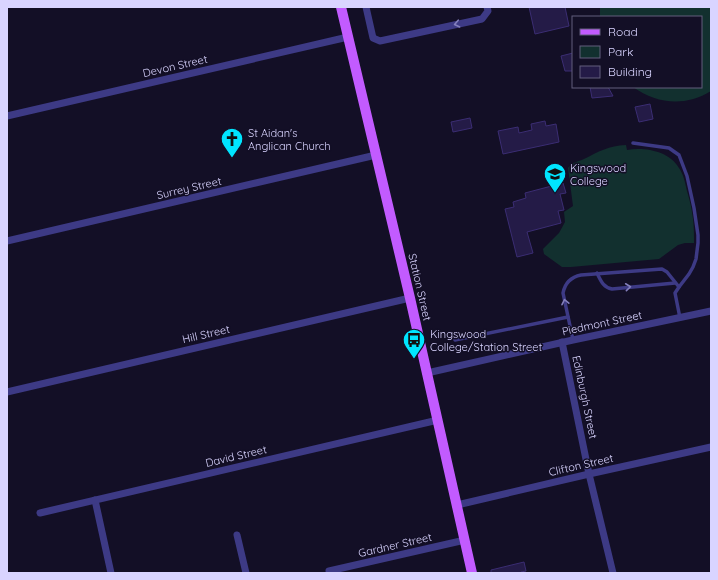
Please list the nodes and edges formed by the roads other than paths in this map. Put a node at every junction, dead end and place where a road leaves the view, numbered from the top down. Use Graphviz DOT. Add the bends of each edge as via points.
graph roads {
  1 [pos="341,7"];
  2 [pos="366,7"];
  3 [pos="487,7"];
  4 [pos="348,37"];
  5 [pos="7,116"];
  6 [pos="633,143"];
  7 [pos="376,156"];
  8 [pos="7,242"];
  9 [pos="598,273"];
  10 [pos="675,283"];
  11 [pos="679,287"];
  12 [pos="410,298"];
  13 [pos="711,311"];
  14 [pos="568,317"];
  15 [pos="680,318"];
  16 [pos="455,340"];
  17 [pos="573,340"];
  18 [pos="562,342"];
  19 [pos="427,373"];
  20 [pos="7,392"];
  21 [pos="438,420"];
  22 [pos="711,447"];
  23 [pos="589,474"];
  24 [pos="95,500"];
  25 [pos="457,505"];
  26 [pos="40,513"];
  27 [pos="238,535"];
  28 [pos="465,540"];
  29 [pos="329,571"];
  30 [pos="111,573"];
  31 [pos="246,573"];
  32 [pos="472,573"];
  33 [pos="613,573"];
  1 -- 4 [label="main road, Station Street"];
  3 -- 2 [label="street, one-way" via="488,11 482,19 380,41 373,38"];
  4 -- 5 [label="street, Devon Street"];
  4 -- 7 [label="main road, Station Street"];
  6 -- 11 [label="lane" via="669,148 679,154 687,176 698,243 693,267"];
  7 -- 8 [label="street, Surrey Street"];
  7 -- 12 [label="main road, Station Street"];
  9 -- 10 [label="lane" via="658,269 667,272"];
  9 -- 10 [label="lane, one-way" via="600,281 612,289"];
  14 -- 9 [label="lane, one-way" via="563,293 565,285 571,278 581,274"];
  10 -- 11 [label="lane"];
  11 -- 15 [label="lane" via="675,293"];
  12 -- 19 [label="main road, Station Street"];
  12 -- 20 [label="street, Hill Street"];
  13 -- 15 [label="street, Piedmont Street"];
  14 -- 16 [label="lane"];
  14 -- 17 [label="lane"];
  15 -- 17 [label="street, Piedmont Street"];
  17 -- 18 [label="street, Piedmont Street"];
  18 -- 19 [label="street, Piedmont Street"];
  18 -- 23 [label="street, Edinburgh Street"];
  19 -- 21 [label="main road, Station Street"];
  21 -- 24 [label="street, David Street"];
  21 -- 25 [label="main road, Station Street"];
  22 -- 23 [label="street, Clifton Street"];
  23 -- 25 [label="street, Clifton Street"];
  23 -- 33 [label="street, Edinburgh Street"];
  24 -- 26 [label="street, David Street"];
  24 -- 30 [label="street"];
  25 -- 28 [label="main road, Station Street"];
  27 -- 31 [label="street"];
  28 -- 29 [label="street, Gardner Street"];
  28 -- 32 [label="main road, Station Street"];
}
